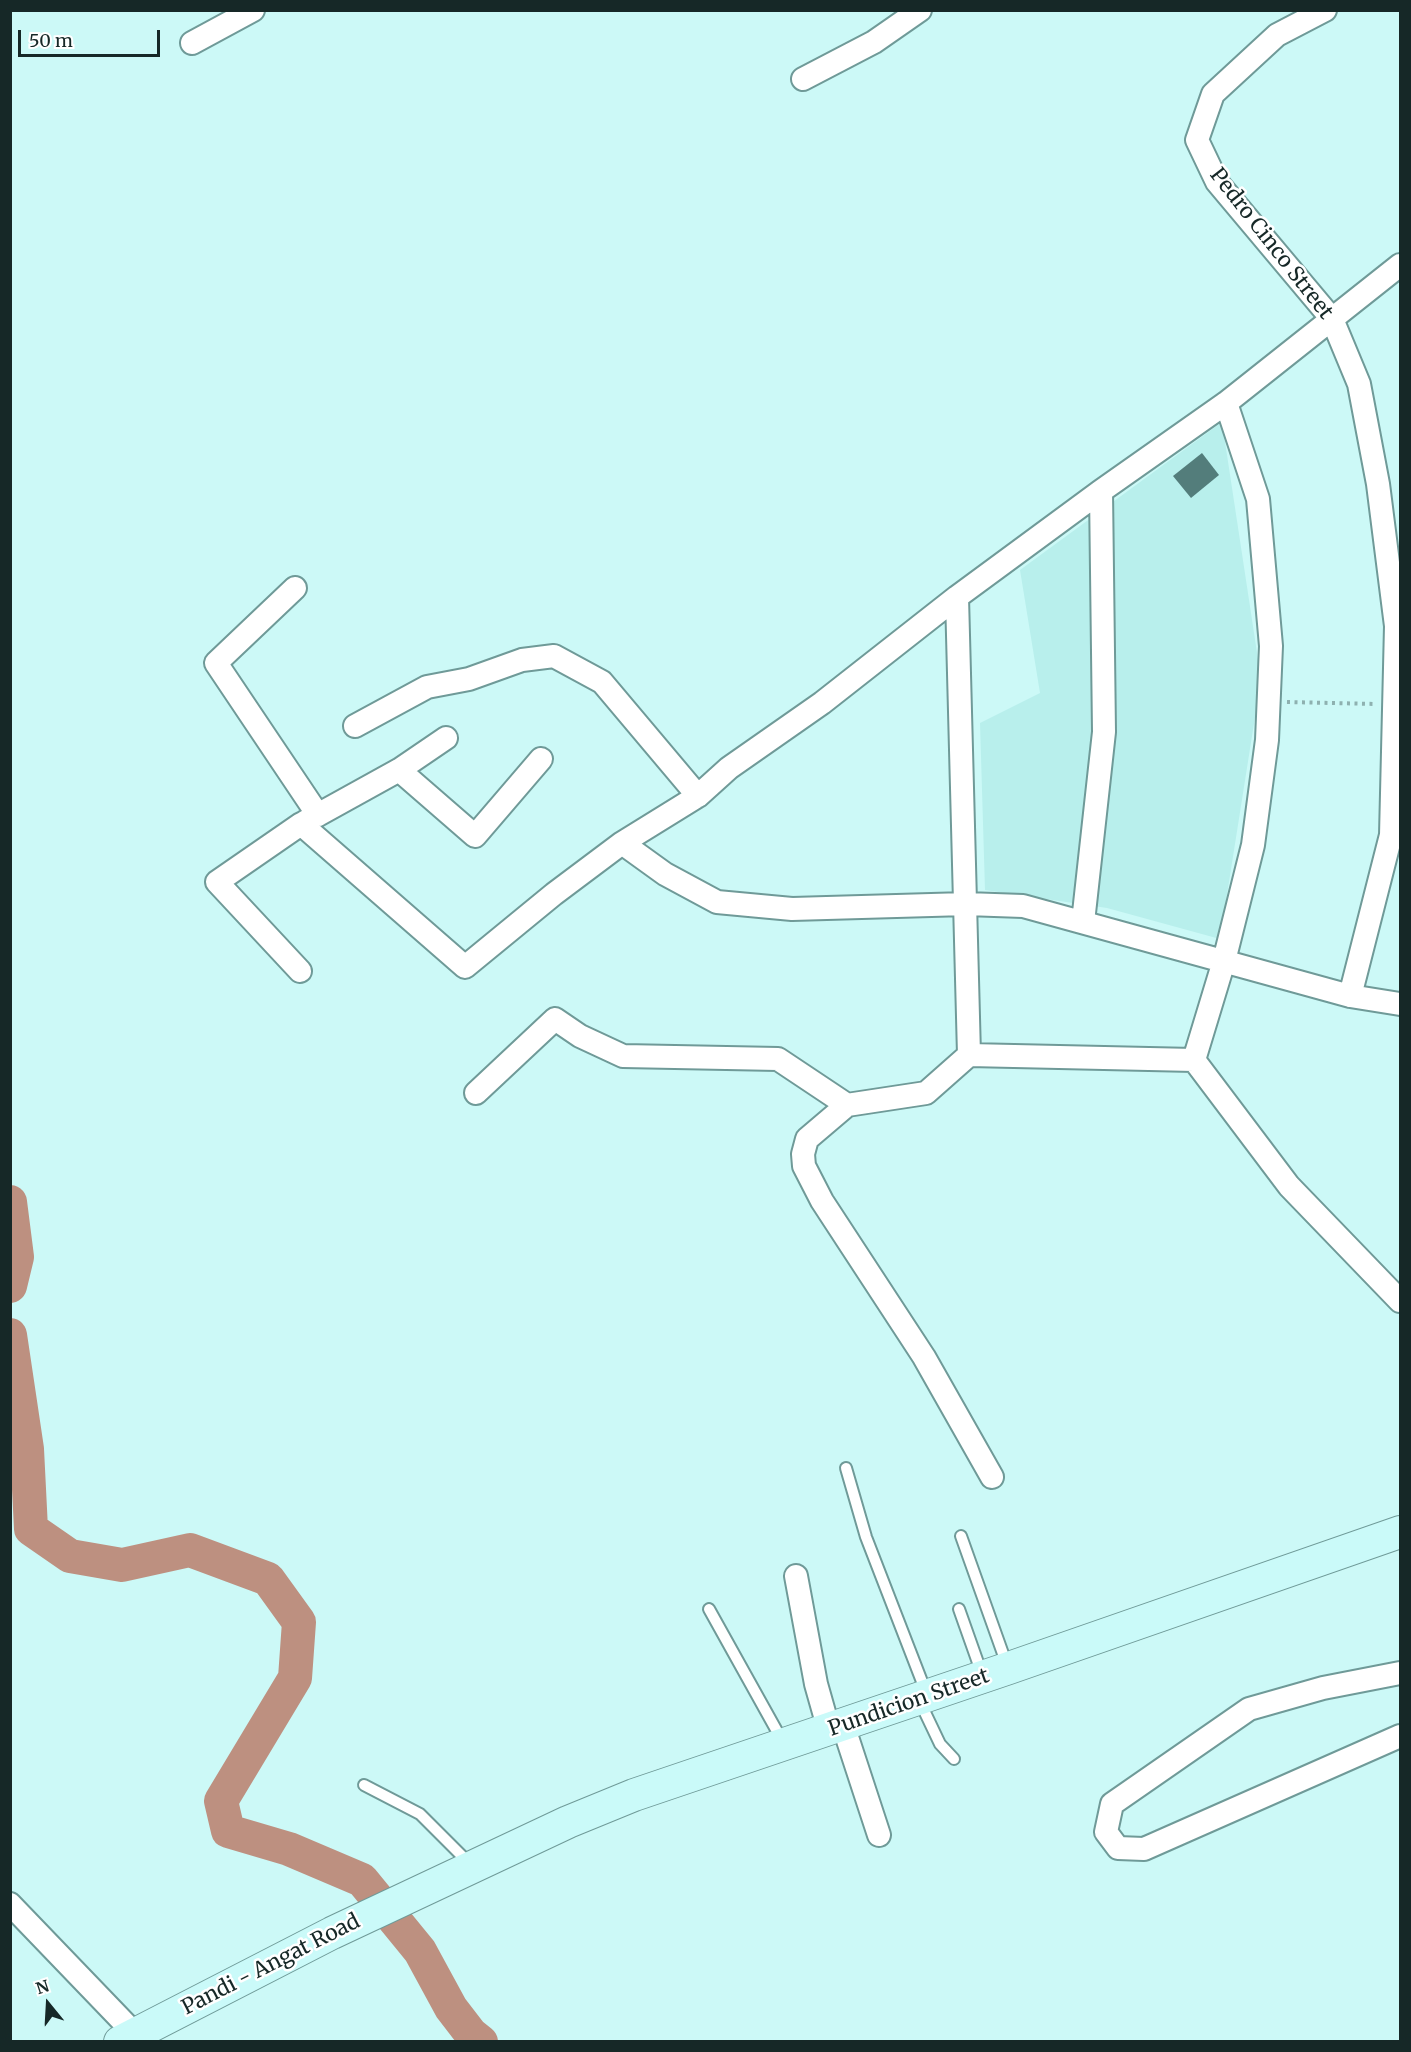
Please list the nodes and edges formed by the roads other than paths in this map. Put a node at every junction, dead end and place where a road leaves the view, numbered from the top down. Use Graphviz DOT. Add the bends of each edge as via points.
graph roads {
  1 [pos="253,10"];
  2 [pos="920,10"];
  3 [pos="1325,10"];
  4 [pos="192,43"];
  5 [pos="803,79"];
  6 [pos="1401,265"];
  7 [pos="1332,319"];
  8 [pos="1226,403"];
  9 [pos="1101,491"];
  10 [pos="295,588"];
  11 [pos="957,597"];
  12 [pos="355,726"];
  13 [pos="446,738"];
  14 [pos="541,759"];
  15 [pos="399,770"];
  16 [pos="698,796"];
  17 [pos="310,819"];
  18 [pos="622,843"];
  19 [pos="966,904"];
  20 [pos="1083,922"];
  21 [pos="1224,961"];
  22 [pos="300,971"];
  23 [pos="1350,996"];
  24 [pos="1401,1004"];
  25 [pos="969,1055"];
  26 [pos="1194,1060"];
  27 [pos="476,1093"];
  28 [pos="847,1105"];
  29 [pos="1401,1301"];
  30 [pos="846,1467"];
  31 [pos="992,1477"];
  32 [pos="1401,1532"];
  33 [pos="961,1536"];
  34 [pos="796,1576"];
  35 [pos="709,1609"];
  36 [pos="959,1609"];
  37 [pos="996,1673"];
  38 [pos="1401,1673"];
  39 [pos="923,1697"];
  40 [pos="836,1728"];
  41 [pos="1401,1736"];
  42 [pos="784,1745"];
  43 [pos="954,1759"];
  44 [pos="364,1785"];
  45 [pos="879,1835"];
  46 [pos="473,1866"];
  47 [pos="424,1890"];
  48 [pos="10,1904"];
  49 [pos="128,2038"];
  1 -- 4 [label="street"];
  2 -- 5 [label="street" via="874,42"];
  3 -- 7 [label="street, Pedro Cinco Street" via="1277,35 1213,94 1197,140 1217,182"];
  6 -- 7 [label="street"];
  7 -- 8 [label="street"];
  7 -- 23 [label="street, Pedro Cinco Street" via="1359,384 1378,484 1396,626 1391,835"];
  8 -- 9 [label="street"];
  8 -- 21 [label="street" via="1258,499 1271,646 1267,741 1253,845"];
  9 -- 11 [label="street"];
  9 -- 20 [label="street" via="1104,732"];
  10 -- 17 [label="street" via="216,663"];
  11 -- 16 [label="street" via="822,703 729,768"];
  11 -- 19 [label="street"];
  12 -- 16 [label="street" via="427,687 469,679 522,660 554,656 602,682"];
  13 -- 15 [label="street"];
  14 -- 15 [label="street" via="475,836"];
  15 -- 17 [label="street"];
  16 -- 18 [label="street"];
  17 -- 18 [label="street" via="465,967"];
  17 -- 22 [label="street" via="217,882"];
  18 -- 19 [label="street" via="664,874 717,902 792,909"];
  19 -- 20 [label="street" via="1023,906"];
  19 -- 25 [label="street"];
  20 -- 21 [label="street"];
  21 -- 23 [label="street"];
  21 -- 26 [label="street"];
  23 -- 24 [label="street"];
  25 -- 26 [label="street"];
  25 -- 28 [label="street" via="926,1093"];
  26 -- 29 [label="street" via="1289,1186"];
  27 -- 28 [label="street" via="555,1019 623,1056 778,1059"];
  28 -- 31 [label="street" via="807,1139 804,1166 822,1201 924,1357"];
  30 -- 39 [label="lane" via="866,1537"];
  32 -- 37 [label="main road, Pundicion Street"];
  33 -- 37 [label="lane"];
  34 -- 40 [label="street" via="816,1684"];
  35 -- 42 [label="lane"];
  36 -- 37 [label="lane"];
  37 -- 39 [label="main road, Pundicion Street"];
  38 -- 41 [label="street" via="1323,1688 1249,1709 1112,1804 1106,1832 1118,1848 1144,1849"];
  39 -- 40 [label="main road, Pundicion Street"];
  39 -- 43 [label="lane" via="940,1744"];
  40 -- 42 [label="main road, Pundicion Street"];
  40 -- 45 [label="street"];
  42 -- 46 [label="main road, Pundicion Street" via="634,1795"];
  44 -- 46 [label="lane" via="420,1814"];
  46 -- 47 [label="main road, Pundicion Street"];
  47 -- 49 [label="main road, Pandi - Angat Road"];
  48 -- 49 [label="street"];
}
